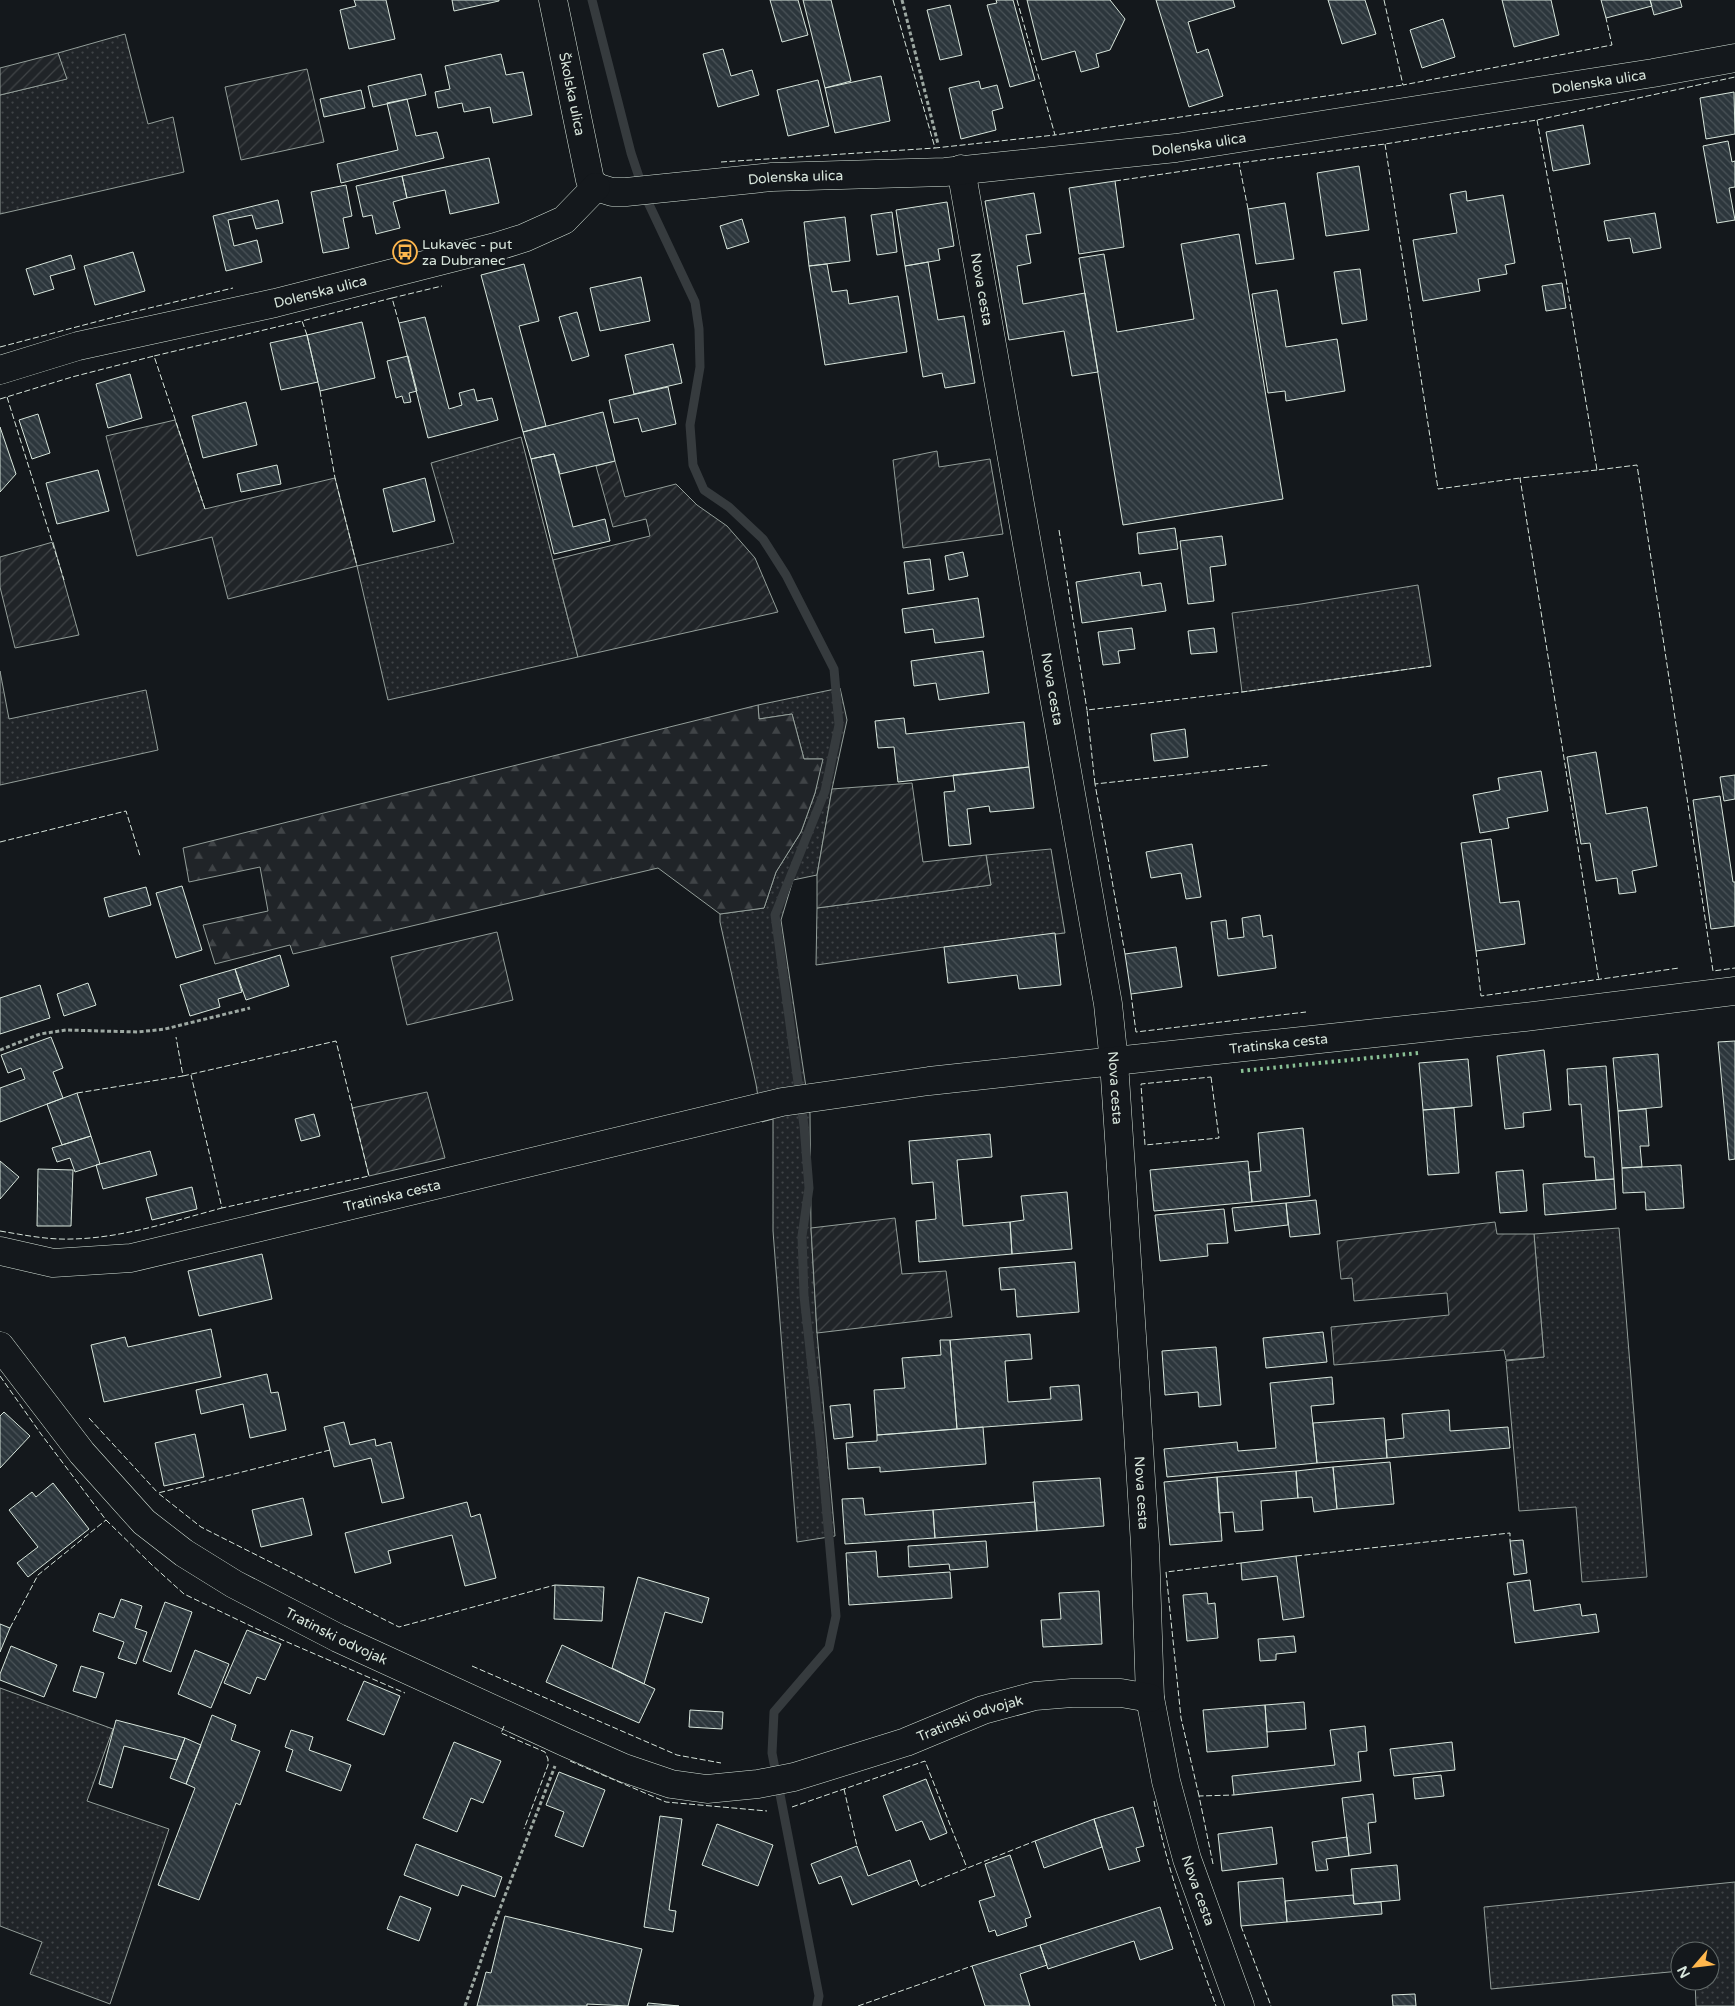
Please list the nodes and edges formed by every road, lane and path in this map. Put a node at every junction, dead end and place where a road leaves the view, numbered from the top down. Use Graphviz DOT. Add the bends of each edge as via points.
graph roads {
  1 [pos="552,0"];
  2 [pos="902,0"];
  3 [pos="1735,58"];
  4 [pos="953,170"];
  5 [pos="596,187"];
  6 [pos="0,370"];
  7 [pos="1735,991"];
  8 [pos="250,1008"];
  9 [pos="0,1050"];
  10 [pos="1114,1062"];
  11 [pos="0,1252"];
  12 [pos="0,1346"];
  13 [pos="1150,1698"];
  14 [pos="567,1744"];
  15 [pos="465,2006"];
  16 [pos="1240,2006"];
  1 -- 5 [label="street, Školska ulica" via="590,180"];
  2 -- 4 [label="path"];
  3 -- 4 [label="street, Dolenska ulica" via="1176,148"];
  4 -- 5 [label="street, Dolenska ulica" via="772,177 626,192"];
  4 -- 10 [label="street, Nova cesta" via="1094,922"];
  5 -- 6 [label="street, Dolenska ulica" via="564,220 495,247 275,303 78,346"];
  7 -- 10 [label="street, Tratinska cesta"];
  8 -- 9 [label="path" via="165,1029 66,1030 40,1034"];
  10 -- 11 [label="street, Tratinska cesta" via="929,1081 782,1102 131,1258 53,1263"];
  10 -- 13 [label="street, Nova cesta" via="1136,1382"];
  12 -- 14 [label="street, Tratinski odvojak" via="82,1453 144,1522 184,1553 234,1584 338,1638"];
  13 -- 14 [label="street, Tratinski odvojak" via="1121,1693 1035,1696 983,1710 906,1742 794,1778 707,1789 671,1784"];
  13 -- 16 [label="street, Nova cesta" via="1166,1781 1187,1859"];
  14 -- 15 [label="path" via="550,1777"];
}
